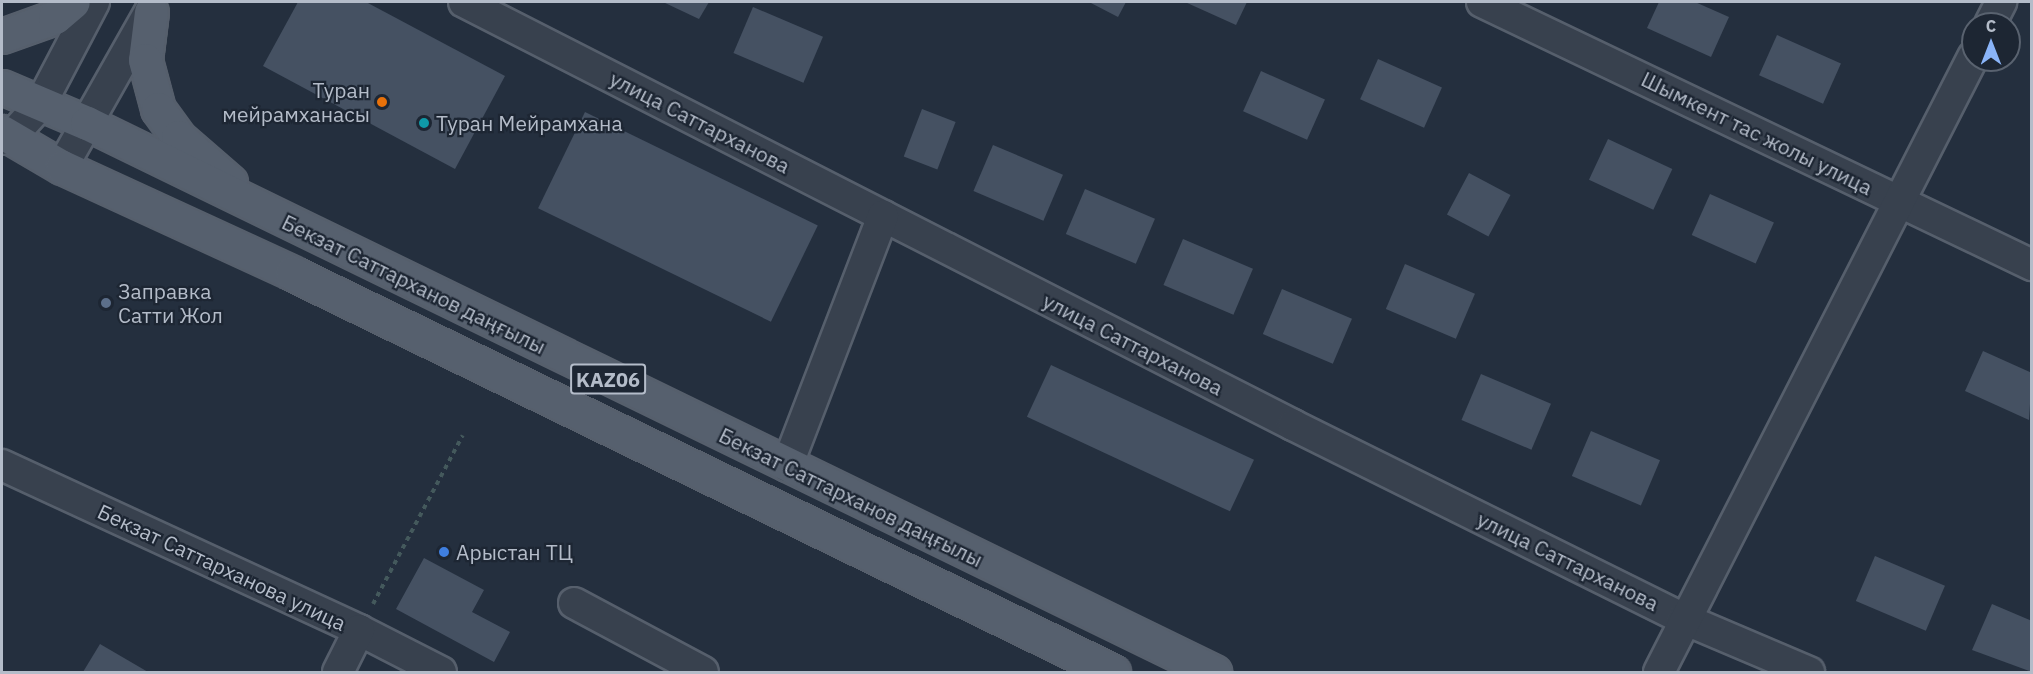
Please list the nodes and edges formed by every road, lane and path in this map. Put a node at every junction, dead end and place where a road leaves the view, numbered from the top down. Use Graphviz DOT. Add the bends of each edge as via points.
graph roads {
  1 [pos="74,2"];
  2 [pos="94,2"];
  3 [pos="464,2"];
  4 [pos="1482,2"];
  5 [pos="153,7"];
  6 [pos="2,36"];
  7 [pos="1965,72"];
  8 [pos="2,87"];
  9 [pos="40,105"];
  10 [pos="87,123"];
  11 [pos="5,136"];
  12 [pos="62,167"];
  13 [pos="1900,201"];
  14 [pos="260,209"];
  15 [pos="883,216"];
  16 [pos="312,235"];
  17 [pos="2031,266"];
  18 [pos="292,273"];
  19 [pos="463,435"];
  20 [pos="2,465"];
  21 [pos="787,466"];
  22 [pos="574,603"];
  23 [pos="1684,619"];
  24 [pos="359,630"];
  25 [pos="338,672"];
  26 [pos="441,672"];
  27 [pos="703,672"];
  28 [pos="1113,672"];
  29 [pos="1214,672"];
  30 [pos="1659,672"];
  31 [pos="1809,672"];
  1 -- 6 [label="main road" via="55,17"];
  2 -- 9 [label="street"];
  3 -- 15 [label="street, улица Саттарханова"];
  4 -- 13 [label="street, Шымкент тас жолы улица"];
  5 -- 10 [label="street"];
  5 -- 14 [label="main road" via="145,60 158,109 178,136"];
  7 -- 13 [label="street"];
  8 -- 9 [label="main road, Бекзат Саттарханов даңғылы / KАZ06"];
  9 -- 10 [label="main road, Бекзат Саттарханов даңғылы / KАZ06"];
  9 -- 11 [label="street"];
  10 -- 12 [label="street"];
  10 -- 14 [label="main road, Бекзат Саттарханов даңғылы / KАZ06"];
  11 -- 12 [label="main road, Бекзат Саттарханов даңғылы / KАZ06"];
  12 -- 18 [label="main road, Бекзат Саттарханов даңғылы / KАZ06"];
  13 -- 17 [label="street, Шымкент тас жолы улица"];
  13 -- 23 [label="street"];
  14 -- 16 [label="main road, Бекзат Саттарханов даңғылы / KАZ06"];
  15 -- 21 [label="street"];
  15 -- 23 [label="street, улица Саттарханова"];
  16 -- 18 [label="main road"];
  16 -- 21 [label="main road, Бекзат Саттарханов даңғылы / KАZ06"];
  18 -- 28 [label="main road, Бекзат Саттарханов даңғылы / KАZ06"];
  19 -- 24 [label="path"];
  20 -- 24 [label="street, Бекзат Саттарханова улица"];
  21 -- 29 [label="main road, Бекзат Саттарханов даңғылы / KАZ06"];
  22 -- 27 [label="street"];
  23 -- 30 [label="street"];
  23 -- 31 [label="street, улица Саттарханова"];
  24 -- 25 [label="street"];
  24 -- 26 [label="street, Бекзат Саттарханова улица"];
}
